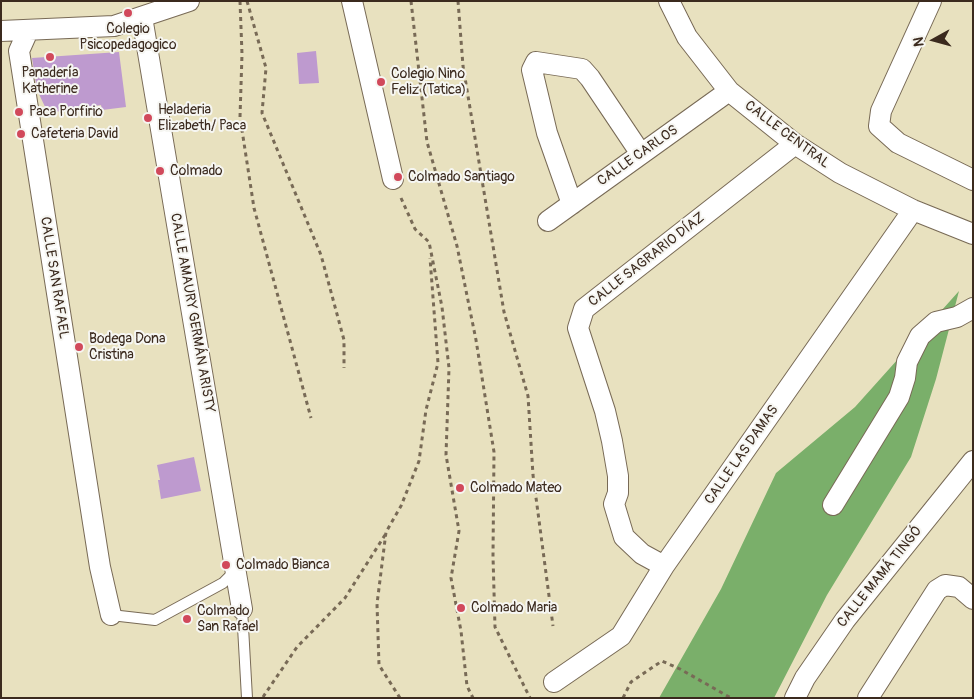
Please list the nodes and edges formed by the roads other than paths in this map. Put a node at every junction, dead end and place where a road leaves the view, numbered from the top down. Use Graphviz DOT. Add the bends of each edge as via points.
graph roads {
  1 [pos="189,1"];
  2 [pos="352,1"];
  3 [pos="669,1"];
  4 [pos="931,1"];
  5 [pos="142,17"];
  6 [pos="1,31"];
  7 [pos="28,31"];
  8 [pos="729,92"];
  9 [pos="795,144"];
  10 [pos="641,154"];
  11 [pos="393,179"];
  12 [pos="973,180"];
  13 [pos="572,204"];
  14 [pos="913,210"];
  15 [pos="548,221"];
  16 [pos="973,234"];
  17 [pos="973,308"];
  18 [pos="973,461"];
  19 [pos="833,505"];
  20 [pos="664,566"];
  21 [pos="236,571"];
  22 [pos="973,599"];
  23 [pos="242,609"];
  24 [pos="111,615"];
  25 [pos="554,682"];
  26 [pos="247,698"];
  27 [pos="795,698"];
  28 [pos="868,698"];
  1 -- 5 [label="street"];
  2 -- 11 [label="street"];
  3 -- 8 [label="street, CALLE CENTRAL" via="687,37"];
  4 -- 12 [label="street" via="881,111 880,126 898,143"];
  5 -- 7 [label="street" via="114,26"];
  5 -- 21 [label="street, CALLE AMAURY GERMÁN ARISTY"];
  6 -- 7 [label="street"];
  7 -- 24 [label="street, CALLE SAN RAFAEL" via="19,51 96,540"];
  8 -- 9 [label="street, CALLE CENTRAL"];
  8 -- 10 [label="street, CALLE CARLOS"];
  9 -- 14 [label="street, CALLE CENTRAL" via="840,173"];
  9 -- 20 [label="street, CALLE SAGRARIO DÍAZ" via="584,309 578,328 612,441 618,476 614,504 624,537 642,554"];
  10 -- 13 [label="street, CALLE CARLOS"];
  10 -- 13 [label="street" via="582,69 536,62 532,70 545,124"];
  13 -- 15 [label="street, CALLE CARLOS"];
  14 -- 16 [label="street, CALLE CENTRAL"];
  14 -- 20 [label="street, CALLE LAS DAMAS"];
  17 -- 19 [label="street" via="957,317 936,322 920,336 907,362 899,397"];
  18 -- 27 [label="street, CALLE MAMÁ TINGÓ" via="845,620"];
  20 -- 25 [label="street, CALLE LAS DAMAS" via="621,636"];
  21 -- 23 [label="street, CALLE AMAURY GERMÁN ARISTY"];
  21 -- 24 [label="lane" via="222,583 156,620"];
  22 -- 28 [label="street" via="959,587 945,585 937,590"];
  23 -- 26 [label="lane"];
}
